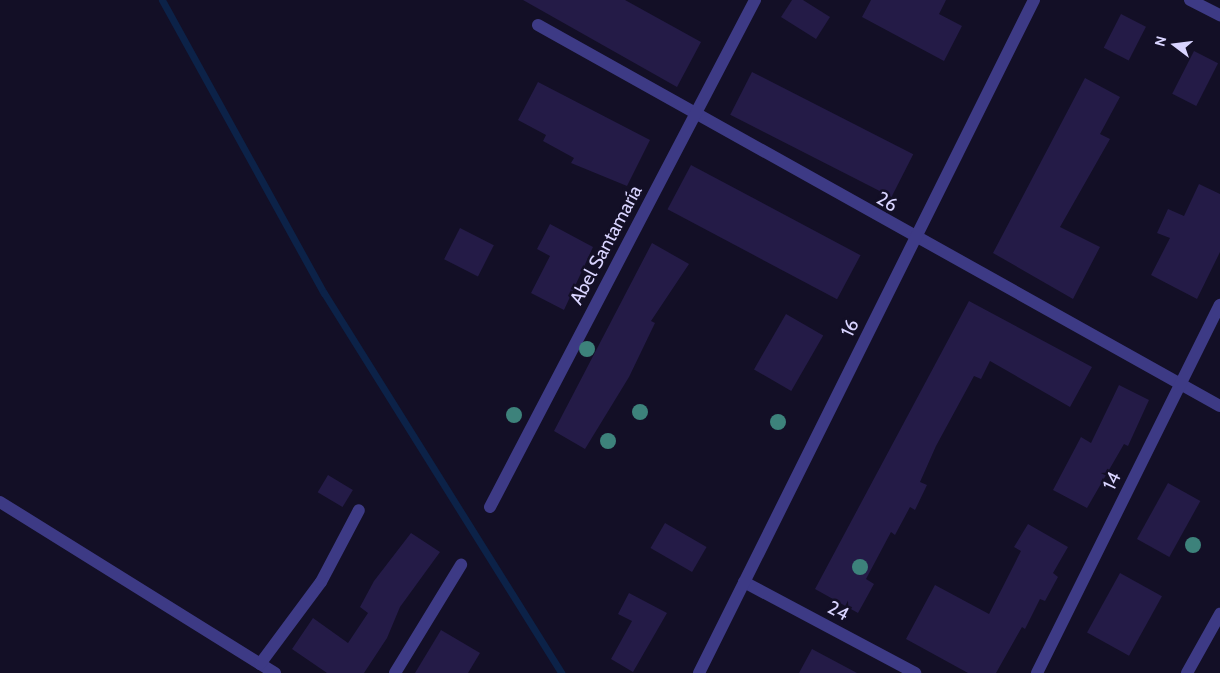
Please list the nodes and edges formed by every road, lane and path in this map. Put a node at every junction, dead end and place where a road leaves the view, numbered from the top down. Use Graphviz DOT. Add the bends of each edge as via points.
graph roads {
  1 [pos="756,0"];
  2 [pos="1034,0"];
  3 [pos="1190,0"];
  4 [pos="1220,15"];
  5 [pos="538,25"];
  6 [pos="696,113"];
  7 [pos="915,240"];
  8 [pos="1220,306"];
  9 [pos="1180,385"];
  10 [pos="1220,406"];
  11 [pos="0,502"];
  12 [pos="490,507"];
  13 [pos="358,510"];
  14 [pos="461,565"];
  15 [pos="744,582"];
  16 [pos="1219,613"];
  17 [pos="260,664"];
  18 [pos="275,673"];
  19 [pos="395,673"];
  20 [pos="699,673"];
  21 [pos="915,673"];
  22 [pos="1037,673"];
  23 [pos="1187,673"];
  1 -- 6 [label="street, Abel Santamaría"];
  2 -- 7 [label="street, 16"];
  3 -- 4 [label="street"];
  5 -- 6 [label="street, 26"];
  6 -- 7 [label="street, 26"];
  6 -- 12 [label="street, Abel Santamaría"];
  7 -- 9 [label="street, 26"];
  7 -- 15 [label="street, 16"];
  8 -- 9 [label="street, 14"];
  9 -- 10 [label="street, 26"];
  9 -- 22 [label="street, 14"];
  11 -- 17 [label="street"];
  13 -- 17 [label="street" via="320,582"];
  14 -- 19 [label="street"];
  15 -- 20 [label="street, 16"];
  15 -- 21 [label="street, 24"];
  16 -- 23 [label="street"];
  17 -- 18 [label="street"];
}
